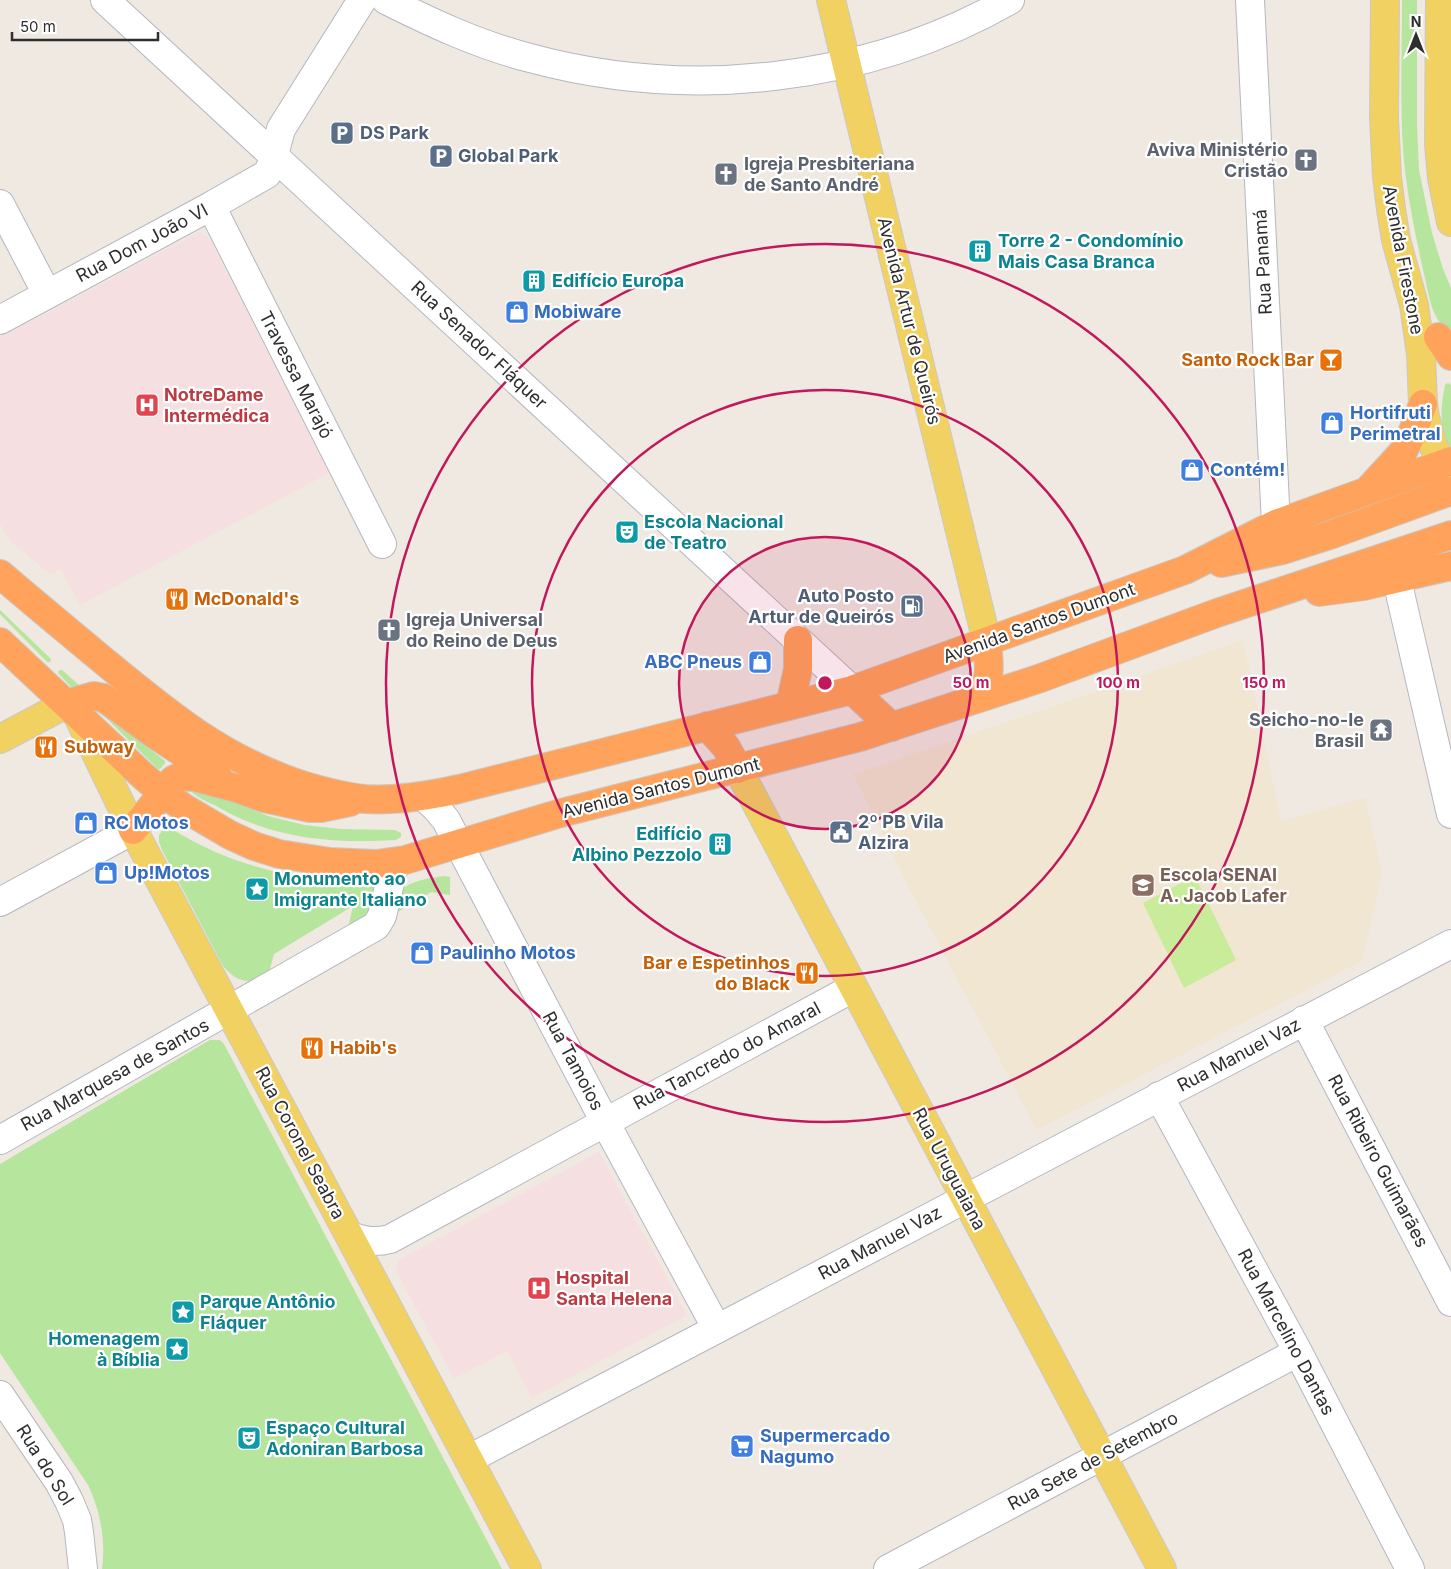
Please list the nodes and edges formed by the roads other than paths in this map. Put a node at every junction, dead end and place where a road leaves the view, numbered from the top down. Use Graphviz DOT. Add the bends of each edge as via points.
graph roads {
  1 [pos="106,0"];
  2 [pos="362,0"];
  3 [pos="386,0"];
  4 [pos="831,0"];
  5 [pos="1010,0"];
  6 [pos="1250,0"];
  7 [pos="1385,0"];
  8 [pos="1440,0"];
  9 [pos="846,63"];
  10 [pos="274,156"];
  11 [pos="0,204"];
  12 [pos="211,206"];
  13 [pos="1451,222"];
  14 [pos="47,294"];
  15 [pos="1414,305"];
  16 [pos="0,320"];
  17 [pos="1447,343"];
  18 [pos="1423,404"];
  19 [pos="1448,470"];
  20 [pos="1367,490"];
  21 [pos="1451,491"];
  22 [pos="1276,524"];
  23 [pos="1451,535"];
  24 [pos="382,544"];
  25 [pos="1451,566"];
  26 [pos="1185,570"];
  27 [pos="4,574"];
  28 [pos="1396,580"];
  29 [pos="1258,600"];
  30 [pos="798,640"];
  31 [pos="0,642"];
  32 [pos="987,642"];
  33 [pos="852,690"];
  34 [pos="980,696"];
  35 [pos="790,705"];
  36 [pos="71,709"];
  37 [pos="706,726"];
  38 [pos="892,727"];
  39 [pos="0,739"];
  40 [pos="738,769"];
  41 [pos="236,788"];
  42 [pos="162,792"];
  43 [pos="424,797"];
  44 [pos="364,799"];
  45 [pos="1451,814"];
  46 [pos="133,830"];
  47 [pos="459,845"];
  48 [pos="395,862"];
  49 [pos="0,902"];
  50 [pos="1451,944"];
  51 [pos="854,988"];
  52 [pos="229,1010"];
  53 [pos="1304,1020"];
  54 [pos="1159,1096"];
  55 [pos="605,1122"];
  56 [pos="0,1140"];
  57 [pos="965,1198"];
  58 [pos="350,1236"];
  59 [pos="390,1239"];
  60 [pos="377,1287"];
  61 [pos="1451,1302"];
  62 [pos="717,1329"];
  63 [pos="1298,1352"];
  64 [pos="0,1395"];
  65 [pos="1101,1457"];
  66 [pos="469,1460"];
  67 [pos="82,1569"];
  68 [pos="527,1569"];
  69 [pos="888,1569"];
  70 [pos="1162,1569"];
  71 [pos="1410,1569"];
  1 -- 10 [label="street, Rua Senador Fláquer"];
  2 -- 10 [label="street, Rua Dom João VI" via="281,129"];
  3 -- 9 [label="street" via="452,32 493,47 601,74 712,81 784,75"];
  4 -- 9 [label="main road, Avenida Artur de Queirós"];
  5 -- 9 [label="street" via="939,34 893,51"];
  6 -- 22 [label="street, Rua Panamá"];
  7 -- 15 [label="main road, Avenida Firestone" via="1387,177 1396,240"];
  8 -- 13 [label="main road" via="1439,144"];
  9 -- 32 [label="main road, Avenida Artur de Queirós"];
  10 -- 12 [label="street, Rua Dom João VI" via="262,178"];
  10 -- 30 [label="street, Rua Senador Fláquer"];
  11 -- 14 [label="street"];
  12 -- 14 [label="street, Rua Dom João VI"];
  12 -- 24 [label="street, Travessa Marajó"];
  14 -- 16 [label="street, Rua Dom João VI"];
  15 -- 17 [label="main road"];
  15 -- 18 [label="main road, Avenida Firestone" via="1421,354"];
  18 -- 19 [label="main road, Avenida Firestone" via="1429,432"];
  18 -- 20 [label="highway" via="1403,452"];
  19 -- 20 [label="highway, Avenida Santos Dumont"];
  20 -- 22 [label="highway, Avenida Santos Dumont"];
  21 -- 26 [label="highway, Avenida Santos Dumont" via="1283,550"];
  22 -- 26 [label="highway, Avenida Santos Dumont"];
  23 -- 29 [label="highway, Avenida Santos Dumont"];
  25 -- 28 [label="highway, Avenida Santos Dumont"];
  26 -- 32 [label="highway, Avenida Santos Dumont"];
  27 -- 44 [label="highway, Avenida Santos Dumont" via="192,731 262,770 312,788"];
  28 -- 29 [label="highway, Avenida Santos Dumont"];
  28 -- 45 [label="street"];
  29 -- 34 [label="highway, Avenida Santos Dumont" via="1038,679"];
  30 -- 33 [label="street, Rua Senador Fláquer"];
  30 -- 35 [label="highway" via="798,669"];
  31 -- 36 [label="highway, Avenida Santos Dumont"];
  32 -- 33 [label="highway, Avenida Santos Dumont"];
  32 -- 34 [label="highway" via="989,679"];
  33 -- 35 [label="highway, Avenida Santos Dumont"];
  33 -- 38 [label="highway"];
  34 -- 38 [label="highway, Avenida Santos Dumont"];
  35 -- 37 [label="highway, Avenida Santos Dumont"];
  36 -- 39 [label="main road"];
  36 -- 41 [label="highway" via="94,696 104,698"];
  36 -- 42 [label="highway, Avenida Santos Dumont"];
  36 -- 46 [label="main road, Rua Coronel Seabra"];
  37 -- 40 [label="highway" via="726,747"];
  37 -- 43 [label="highway, Avenida Santos Dumont"];
  38 -- 40 [label="highway, Avenida Santos Dumont"];
  40 -- 47 [label="highway, Avenida Santos Dumont" via="561,812"];
  40 -- 51 [label="main road, Rua Uruguaiana"];
  41 -- 42 [label="highway" via="194,776 181,776"];
  41 -- 44 [label="highway" via="310,808"];
  42 -- 46 [label="highway"];
  42 -- 48 [label="highway, Avenida Santos Dumont" via="230,835 279,854 354,864"];
  43 -- 44 [label="highway, Avenida Santos Dumont"];
  43 -- 47 [label="street, Rua Tamoios" via="446,820"];
  46 -- 49 [label="street"];
  46 -- 52 [label="main road, Rua Coronel Seabra"];
  47 -- 48 [label="highway, Avenida Santos Dumont"];
  47 -- 55 [label="street, Rua Tamoios"];
  48 -- 52 [label="street, Rua Marquesa de Santos" via="376,926"];
  50 -- 53 [label="street, Rua Manuel Vaz"];
  51 -- 55 [label="street, Rua Tancredo do Amaral"];
  51 -- 57 [label="main road, Rua Uruguaiana"];
  52 -- 56 [label="street, Rua Marquesa de Santos"];
  52 -- 58 [label="main road, Rua Coronel Seabra"];
  53 -- 54 [label="street, Rua Manuel Vaz"];
  53 -- 61 [label="street, Rua Ribeiro Guimarães"];
  54 -- 57 [label="street, Rua Manuel Vaz"];
  54 -- 63 [label="street, Rua Marcelino Dantas"];
  55 -- 59 [label="street, Rua Tancredo do Amaral"];
  55 -- 62 [label="street, Rua Tamoios"];
  57 -- 62 [label="street, Rua Manuel Vaz"];
  57 -- 65 [label="main road, Rua Uruguaiana"];
  58 -- 59 [label="street, Rua Tancredo do Amaral" via="368,1242"];
  58 -- 60 [label="main road, Rua Coronel Seabra"];
  59 -- 60 [label="street, Rua Tancredo do Amaral" via="377,1258"];
  60 -- 66 [label="main road, Rua Coronel Seabra"];
  62 -- 66 [label="street, Rua Manuel Vaz"];
  63 -- 65 [label="street, Rua Sete de Setembro"];
  63 -- 71 [label="street, Rua Marcelino Dantas"];
  64 -- 67 [label="street, Rua do Sol" via="69,1501 77,1520"];
  65 -- 69 [label="street, Rua Sete de Setembro"];
  65 -- 70 [label="main road, Rua Uruguaiana"];
  66 -- 68 [label="main road, Rua Coronel Seabra"];
}
